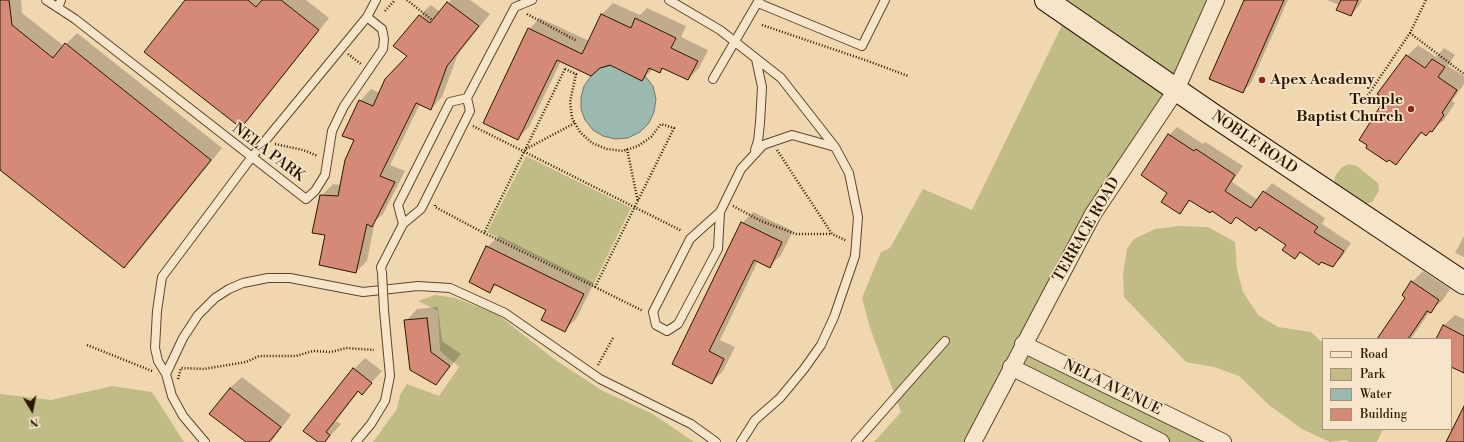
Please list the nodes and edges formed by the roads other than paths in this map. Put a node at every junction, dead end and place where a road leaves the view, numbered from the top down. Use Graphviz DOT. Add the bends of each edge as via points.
graph roads {
  1 [pos="46,0"];
  2 [pos="376,0"];
  3 [pos="532,0"];
  4 [pos="669,0"];
  5 [pos="886,0"];
  6 [pos="1046,0"];
  7 [pos="1216,0"];
  8 [pos="759,1"];
  9 [pos="59,4"];
  10 [pos="367,17"];
  11 [pos="735,42"];
  12 [pos="756,59"];
  13 [pos="713,79"];
  14 [pos="1176,90"];
  15 [pos="467,98"];
  16 [pos="835,147"];
  17 [pos="753,156"];
  18 [pos="251,158"];
  19 [pos="720,212"];
  20 [pos="403,224"];
  21 [pos="1464,282"];
  22 [pos="944,341"];
  23 [pos="1023,344"];
  24 [pos="1011,367"];
  25 [pos="166,374"];
  26 [pos="1199,437"];
  27 [pos="205,442"];
  28 [pos="356,442"];
  29 [pos="716,442"];
  30 [pos="741,442"];
  31 [pos="856,442"];
  32 [pos="973,442"];
  33 [pos="1161,442"];
  34 [pos="1223,442"];
  1 -- 9 [label="lane, NELA PARK"];
  2 -- 10 [label="lane"];
  3 -- 15 [label="lane" via="515,6"];
  4 -- 11 [label="lane" via="720,30"];
  5 -- 8 [label="lane" via="862,46"];
  6 -- 14 [label="main road, NOBLE ROAD"];
  7 -- 14 [label="street, TERRACE ROAD"];
  8 -- 11 [label="lane"];
  9 -- 18 [label="lane, NELA PARK"];
  10 -- 18 [label="lane"];
  10 -- 18 [label="lane, NELA PARK" via="382,29 383,49 344,106 332,130 325,175 316,191 306,199"];
  11 -- 12 [label="lane"];
  11 -- 13 [label="lane"];
  12 -- 16 [label="lane" via="781,78"];
  12 -- 17 [label="lane" via="761,95 758,141"];
  14 -- 21 [label="main road, NOBLE ROAD"];
  14 -- 23 [label="street, TERRACE ROAD" via="1093,214"];
  15 -- 20 [label="lane" via="470,111 421,209"];
  15 -- 20 [label="lane" via="450,102 398,205"];
  16 -- 17 [label="lane" via="792,135 763,145"];
  16 -- 30 [label="lane" via="849,173 858,217 855,256 834,317 820,345 804,369 755,420"];
  17 -- 19 [label="lane" via="741,169"];
  18 -- 25 [label="lane" via="162,277 155,348 158,362"];
  19 -- 19 [label="lane" via="690,239 653,312 656,325 667,331 678,324 718,249"];
  20 -- 28 [label="lane, bridge" via="381,268 390,376 385,401"];
  22 -- 31 [label="lane"];
  23 -- 24 [label="street, TERRACE ROAD"];
  23 -- 26 [label="street, NELA AVENUE"];
  24 -- 32 [label="street, TERRACE ROAD"];
  24 -- 33 [label="street, NELA AVENUE"];
  25 -- 27 [label="lane" via="172,396 183,416"];
  25 -- 29 [label="lane" via="183,338 198,315 215,298 243,283 268,278 290,278 363,292 418,286 450,288 505,313 600,379 691,424"];
  26 -- 34 [label="street, NELA AVENUE"];
}
